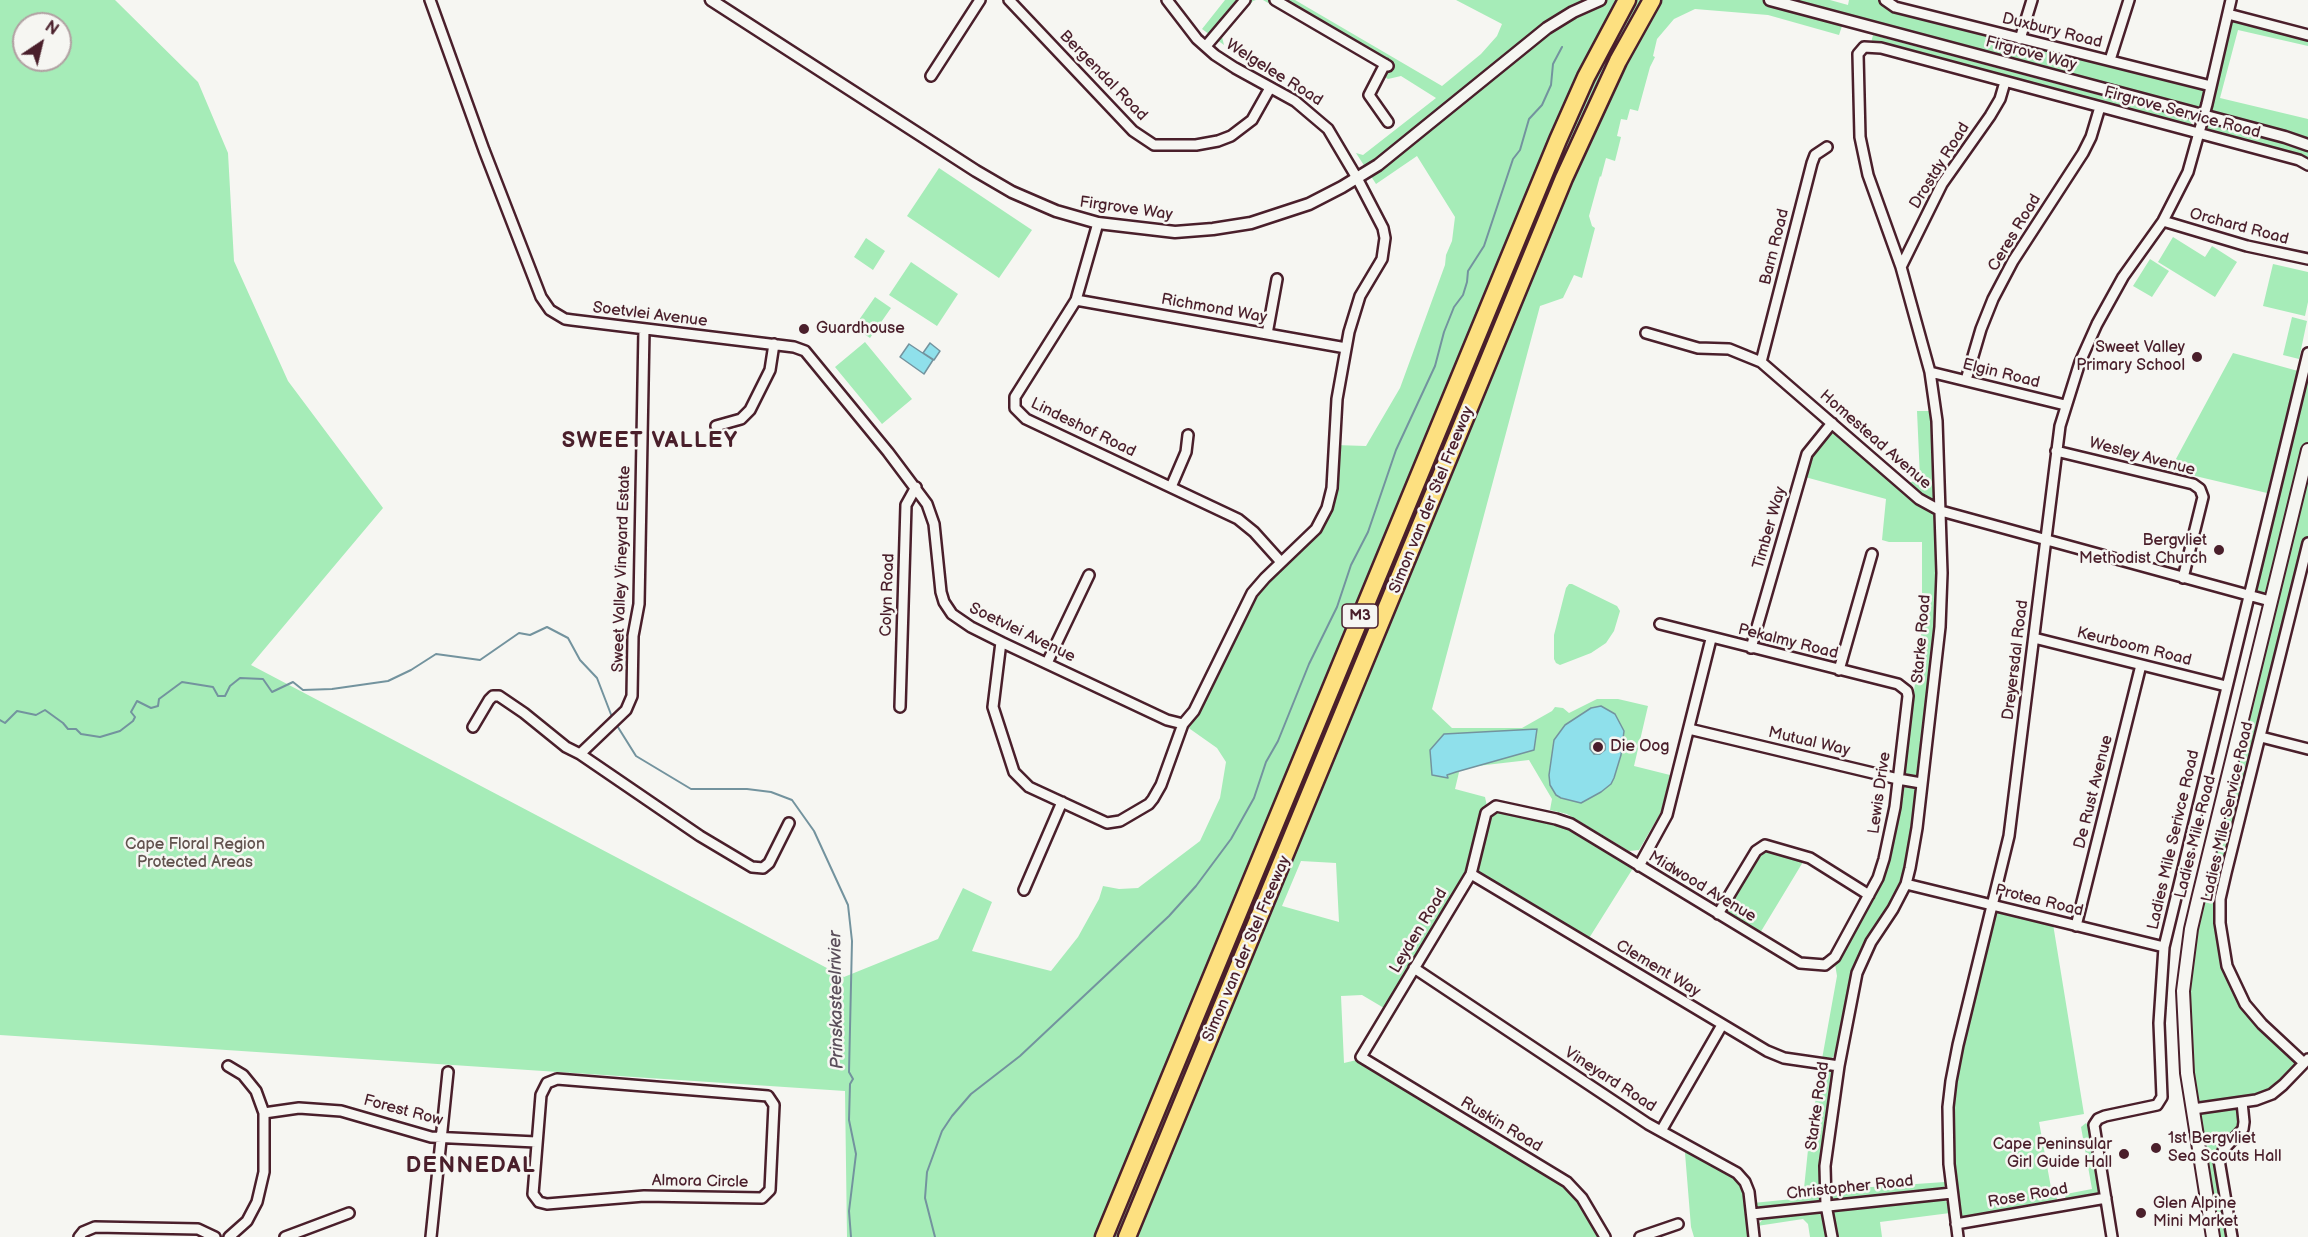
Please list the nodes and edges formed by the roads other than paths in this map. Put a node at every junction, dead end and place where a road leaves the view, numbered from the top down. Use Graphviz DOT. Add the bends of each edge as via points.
graph roads {
  1 [pos="430,0"];
  2 [pos="711,0"];
  3 [pos="980,0"];
  4 [pos="1009,0"];
  5 [pos="1167,0"];
  6 [pos="1245,0"];
  7 [pos="1275,0"];
  8 [pos="1627,0"];
  9 [pos="1652,0"];
  10 [pos="1770,0"];
  11 [pos="2032,0"];
  12 [pos="2129,0"];
  13 [pos="2231,0"];
  14 [pos="1886,1"];
  15 [pos="1595,2"];
  16 [pos="2228,14"];
  17 [pos="2308,35"];
  18 [pos="2020,39"];
  19 [pos="1206,46"];
  20 [pos="1873,46"];
  21 [pos="2110,60"];
  22 [pos="931,76"];
  23 [pos="2005,82"];
  24 [pos="2211,86"];
  25 [pos="1270,88"];
  26 [pos="2100,107"];
  27 [pos="2204,115"];
  28 [pos="1388,122"];
  29 [pos="2199,133"];
  30 [pos="2285,136"];
  31 [pos="2308,139"];
  32 [pos="2308,145"];
  33 [pos="1827,147"];
  34 [pos="2308,165"];
  35 [pos="1357,178"];
  36 [pos="2163,221"];
  37 [pos="1098,223"];
  38 [pos="2308,260"];
  39 [pos="1900,267"];
  40 [pos="1277,279"];
  41 [pos="1076,300"];
  42 [pos="644,329"];
  43 [pos="1646,333"];
  44 [pos="1267,334"];
  45 [pos="774,344"];
  46 [pos="1346,348"];
  47 [pos="2308,353"];
  48 [pos="1761,362"];
  49 [pos="1930,372"];
  50 [pos="1965,380"];
  51 [pos="2066,405"];
  52 [pos="1832,423"];
  53 [pos="716,426"];
  54 [pos="1188,435"];
  55 [pos="2308,450"];
  56 [pos="2056,451"];
  57 [pos="916,487"];
  58 [pos="1171,487"];
  59 [pos="1941,512"];
  60 [pos="2045,540"];
  61 [pos="2308,543"];
  62 [pos="1872,554"];
  63 [pos="1281,562"];
  64 [pos="1089,575"];
  65 [pos="2183,578"];
  66 [pos="2248,595"];
  67 [pos="2270,601"];
  68 [pos="1660,624"];
  69 [pos="2034,638"];
  70 [pos="1711,639"];
  71 [pos="1001,642"];
  72 [pos="1750,648"];
  73 [pos="1047,663"];
  74 [pos="2141,665"];
  75 [pos="1839,670"];
  76 [pos="2226,686"];
  77 [pos="1907,691"];
  78 [pos="900,707"];
  79 [pos="1183,724"];
  80 [pos="473,727"];
  81 [pos="1689,729"];
  82 [pos="2261,737"];
  83 [pos="2308,749"];
  84 [pos="580,754"];
  85 [pos="1898,779"];
  86 [pos="1922,783"];
  87 [pos="1062,802"];
  88 [pos="1487,812"];
  89 [pos="789,824"];
  90 [pos="1639,866"];
  91 [pos="1471,874"];
  92 [pos="1906,884"];
  93 [pos="1024,890"];
  94 [pos="1869,895"];
  95 [pos="1994,905"];
  96 [pos="1718,914"];
  97 [pos="2076,926"];
  98 [pos="2164,947"];
  99 [pos="1414,968"];
  100 [pos="1722,1025"];
  101 [pos="1361,1059"];
  102 [pos="2306,1061"];
  103 [pos="228,1066"];
  104 [pos="1839,1066"];
  105 [pos="448,1072"];
  106 [pos="2242,1102"];
  107 [pos="2193,1109"];
  108 [pos="264,1113"];
  109 [pos="1661,1131"];
  110 [pos="441,1138"];
  111 [pos="536,1142"];
  112 [pos="1952,1193"];
  113 [pos="2106,1198"];
  114 [pos="1826,1205"];
  115 [pos="349,1213"];
  116 [pos="1752,1214"];
  117 [pos="1678,1224"];
  118 [pos="1956,1224"];
  119 [pos="242,1233"];
  120 [pos="79,1237"];
  121 [pos="215,1237"];
  122 [pos="229,1237"];
  123 [pos="285,1237"];
  124 [pos="431,1237"];
  125 [pos="1104,1237"];
  126 [pos="1127,1237"];
  127 [pos="1605,1237"];
  128 [pos="1640,1237"];
  129 [pos="1754,1237"];
  130 [pos="1832,1237"];
  131 [pos="1958,1237"];
  132 [pos="2112,1237"];
  133 [pos="2213,1237"];
  134 [pos="2232,1237"];
  1 -- 42 [label="street, Soetvlei Avenue" via="484,150 546,304 565,319"];
  2 -- 37 [label="street, Firgrove Way" via="994,183 1032,202"];
  3 -- 22 [label="street"];
  4 -- 25 [label="street, Bergendal Road" via="1133,131 1154,145 1196,145 1231,136 1252,120"];
  5 -- 19 [label="street, Welgelee Road"];
  6 -- 19 [label="street"];
  7 -- 28 [label="street" via="1387,65 1370,95"];
  8 -- 125 [label="highway, Simon van der Stel Freeway / M3" via="1586,76 1558,140"];
  9 -- 126 [label="highway, Simon van der Stel Freeway / M3" via="1564,178"];
  10 -- 27 [label="street, Firgrove Way"];
  11 -- 18 [label="street"];
  12 -- 21 [label="street"];
  13 -- 16 [label="street, Dreyersdal Road"];
  14 -- 18 [label="street, Duxbury Road" via="1895,7"];
  15 -- 35 [label="street, Firgrove Way" via="1547,28"];
  16 -- 17 [label="street"];
  16 -- 24 [label="street, Dreyersdal Road"];
  18 -- 21 [label="street, Duxbury Road"];
  19 -- 25 [label="street, Welgelee Road" via="1234,68"];
  20 -- 23 [label="street, Firgrove Service Road"];
  20 -- 39 [label="street, Starke Road" via="1864,47 1857,57 1860,137 1868,175"];
  21 -- 24 [label="street, Duxbury Road"];
  23 -- 26 [label="street, Firgrove Service Road"];
  23 -- 39 [label="street, Drostdy Road" via="1990,116 1942,184"];
  24 -- 27 [label="street, Dreyersdal Road"];
  25 -- 35 [label="street, Welgelee Road" via="1307,109 1328,129"];
  26 -- 29 [label="street, Firgrove Service Road"];
  26 -- 50 [label="street, Ceres Road" via="2083,153 2013,261 1994,299"];
  27 -- 29 [label="street, Dreyersdal Road"];
  27 -- 30 [label="street, Firgrove Way"];
  29 -- 34 [label="street, Firgrove Service Road"];
  29 -- 36 [label="street, Dreyersdal Road" via="2188,172"];
  30 -- 31 [label="street, Firgrove Way"];
  30 -- 32 [label="street, Firgrove Way"];
  33 -- 48 [label="street, Barn Road" via="1815,155 1812,163"];
  35 -- 37 [label="street, Firgrove Way" via="1309,204 1232,227 1175,232"];
  35 -- 46 [label="street" via="1383,228 1385,245 1382,259 1360,296"];
  36 -- 38 [label="street, Orchard Road"];
  36 -- 51 [label="street, Dreyersdal Road" via="2123,277 2097,324"];
  37 -- 41 [label="street, Lindeshof Road"];
  39 -- 49 [label="street, Starke Road"];
  40 -- 44 [label="street"];
  41 -- 44 [label="street, Richmond Way"];
  41 -- 58 [label="street, Lindeshof Road" via="1015,397 1015,408 1026,419"];
  42 -- 45 [label="street, Soetvlei Avenue"];
  42 -- 84 [label="street, Sweet Valley Vineyard Estate" via="639,604 633,636 632,696 626,710"];
  43 -- 48 [label="street, Homestead Avenue" via="1698,348 1739,351"];
  44 -- 46 [label="street, Richmond Way"];
  45 -- 53 [label="street" via="770,370 750,410 741,418"];
  45 -- 57 [label="street, Soetvlei Avenue" via="799,348 811,357"];
  46 -- 63 [label="street" via="1336,415 1331,497 1316,528"];
  47 -- 66 [label="street"];
  48 -- 52 [label="street, Homestead Avenue"];
  49 -- 50 [label="street, Elgin Road"];
  49 -- 59 [label="street, Starke Road"];
  50 -- 51 [label="street, Elgin Road"];
  51 -- 56 [label="street, Dreyersdal Road"];
  52 -- 59 [label="street, Homestead Avenue" via="1919,499"];
  52 -- 72 [label="street, Timber Way" via="1807,454"];
  54 -- 58 [label="street" via="1186,452"];
  55 -- 67 [label="main road, Ladies Mile Road"];
  56 -- 60 [label="street, Dreyersdal Road"];
  56 -- 65 [label="street, Wesley Avenue" via="2193,484 2200,489 2203,497"];
  57 -- 71 [label="street, Soetvlei Avenue" via="934,524 944,602 960,621"];
  57 -- 78 [label="street, Colyn Road" via="906,505"];
  58 -- 63 [label="street, Lindeshof Road" via="1244,523"];
  59 -- 60 [label="street, Homestead Avenue"];
  59 -- 86 [label="street, Starke Road" via="1940,627"];
  60 -- 65 [label="street, Homestead Avenue"];
  60 -- 69 [label="street, Dreyersdal Road"];
  61 -- 82 [label="street, Ladies Mile Service Road"];
  62 -- 75 [label="street"];
  63 -- 79 [label="street" via="1246,602 1194,711"];
  64 -- 73 [label="street"];
  65 -- 66 [label="street, Homestead Avenue"];
  66 -- 67 [label="street, Homestead Avenue"];
  66 -- 76 [label="street, Ladies Mile Serivce Road"];
  67 -- 107 [label="main road, Ladies Mile Road" via="2186,960 2182,990 2184,1036"];
  68 -- 70 [label="street, Pekalmy Road"];
  69 -- 74 [label="street, Keurboom Road"];
  69 -- 95 [label="street, Dreyersdal Road" via="2009,836"];
  70 -- 72 [label="street, Pekalmy Road"];
  70 -- 81 [label="street"];
  71 -- 73 [label="street, Soetvlei Avenue"];
  71 -- 87 [label="street" via="993,707 1010,765 1029,787"];
  72 -- 75 [label="street, Pekalmy Road"];
  73 -- 79 [label="street, Soetvlei Avenue"];
  74 -- 76 [label="street, Keurboom Road"];
  74 -- 97 [label="street, De Rust Avenue"];
  75 -- 77 [label="street, Pekalmy Road" via="1898,684"];
  76 -- 98 [label="street, Ladies Mile Serivce Road"];
  77 -- 85 [label="street, Lewis Drive"];
  79 -- 87 [label="street" via="1161,785 1149,804 1120,821 1107,823"];
  80 -- 84 [label="street" via="489,700 499,696"];
  81 -- 85 [label="street, Mutual Way"];
  81 -- 90 [label="street" via="1667,815"];
  82 -- 83 [label="street"];
  82 -- 102 [label="street, Ladies Mile Service Road" via="2220,899 2223,948 2226,966 2246,1004 2262,1024"];
  84 -- 89 [label="street" via="752,867 763,868 769,863"];
  85 -- 86 [label="street, Mutual Way"];
  85 -- 94 [label="street, Lewis Drive" via="1884,859"];
  86 -- 92 [label="street, Starke Road"];
  87 -- 93 [label="street"];
  88 -- 90 [label="street, Midwood Avenue" via="1499,806 1566,822"];
  88 -- 91 [label="street, Leyden Road"];
  90 -- 96 [label="street, Midwood Avenue"];
  91 -- 99 [label="street, Leyden Road"];
  91 -- 100 [label="street, Clement Way"];
  92 -- 95 [label="street, Protea Road"];
  92 -- 104 [label="street, Starke Road" via="1860,963"];
  94 -- 96 [label="street" via="1810,858 1765,845 1756,851"];
  94 -- 96 [label="street, Midwood Avenue" via="1835,957 1825,965 1800,963"];
  95 -- 97 [label="street, Protea Road"];
  95 -- 112 [label="street, Dreyersdal Road" via="1951,1081 1948,1146"];
  97 -- 98 [label="street, Protea Road"];
  98 -- 113 [label="street, Ladies Mile Serivce Road" via="2159,1023 2162,1097 2152,1107 2098,1119 2094,1129"];
  99 -- 101 [label="street, Leyden Road"];
  99 -- 109 [label="street, Vineyard Road"];
  100 -- 104 [label="street, Clement Way" via="1775,1055"];
  100 -- 109 [label="street"];
  101 -- 127 [label="street, Ruskin Road" via="1567,1182 1582,1198"];
  102 -- 106 [label="street" via="2272,1094"];
  103 -- 108 [label="street" via="249,1081"];
  104 -- 114 [label="street, Starke Road" via="1825,1166"];
  105 -- 110 [label="street"];
  106 -- 107 [label="street"];
  106 -- 134 [label="street" via="2243,1129 2219,1160"];
  107 -- 133 [label="main road, Ladies Mile Road"];
  108 -- 110 [label="street, Forest Row" via="299,1108 341,1111"];
  108 -- 119 [label="street" via="261,1188"];
  109 -- 116 [label="street, Vineyard Road" via="1740,1175 1748,1188"];
  110 -- 111 [label="street, Forest Row"];
  110 -- 124 [label="street"];
  111 -- 111 [label="street, Almora Circle" via="542,1090 556,1079 765,1095 774,1105 772,1185 762,1198 644,1196 542,1203 533,1194"];
  112 -- 114 [label="street, Christopher Road"];
  112 -- 118 [label="street, Dreyersdal Road"];
  113 -- 118 [label="street, Rose Road"];
  113 -- 132 [label="street"];
  114 -- 116 [label="street, Christopher Road"];
  114 -- 130 [label="street, Starke Road"];
  115 -- 123 [label="street"];
  116 -- 129 [label="street, Vineyard Road"];
  117 -- 128 [label="street"];
  118 -- 131 [label="street, Dreyersdal Road"];
  119 -- 122 [label="street"];
  120 -- 121 [label="street" via="95,1227 198,1229"];
}
